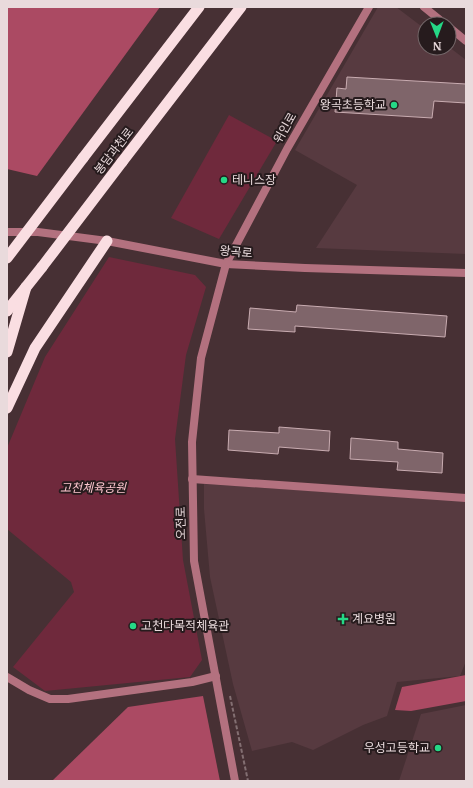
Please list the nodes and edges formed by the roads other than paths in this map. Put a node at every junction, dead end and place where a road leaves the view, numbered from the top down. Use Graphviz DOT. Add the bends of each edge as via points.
graph roads {
  1 [pos="199,7"];
  2 [pos="241,7"];
  3 [pos="369,7"];
  4 [pos="424,7"];
  5 [pos="435,16"];
  6 [pos="457,34"];
  7 [pos="466,41"];
  8 [pos="7,232"];
  9 [pos="107,241"];
  10 [pos="7,258"];
  11 [pos="226,264"];
  12 [pos="466,273"];
  13 [pos="26,287"];
  14 [pos="7,311"];
  15 [pos="7,352"];
  16 [pos="7,408"];
  17 [pos="192,479"];
  18 [pos="466,498"];
  19 [pos="216,676"];
  20 [pos="7,677"];
  21 [pos="236,781"];
  1 -- 10 [label="highway, 봉담과천로, bridge"];
  2 -- 13 [label="highway, 봉담과천로, bridge"];
  3 -- 11 [label="street, 위인로" via="287,149"];
  4 -- 5 [label="street"];
  6 -- 7 [label="street"];
  8 -- 9 [label="street, 왕곡로" via="38,232"];
  9 -- 11 [label="street, 왕곡로"];
  9 -- 16 [label="highway" via="35,348"];
  11 -- 12 [label="street, 왕곡로"];
  11 -- 17 [label="street, 오전로" via="201,358 192,442"];
  13 -- 14 [label="highway, 봉담과천로"];
  13 -- 15 [label="highway"];
  17 -- 18 [label="street"];
  17 -- 19 [label="street, 오전로" via="194,561"];
  19 -- 20 [label="street" via="192,682 68,699 50,699"];
  19 -- 21 [label="street, 오전로"];
}
